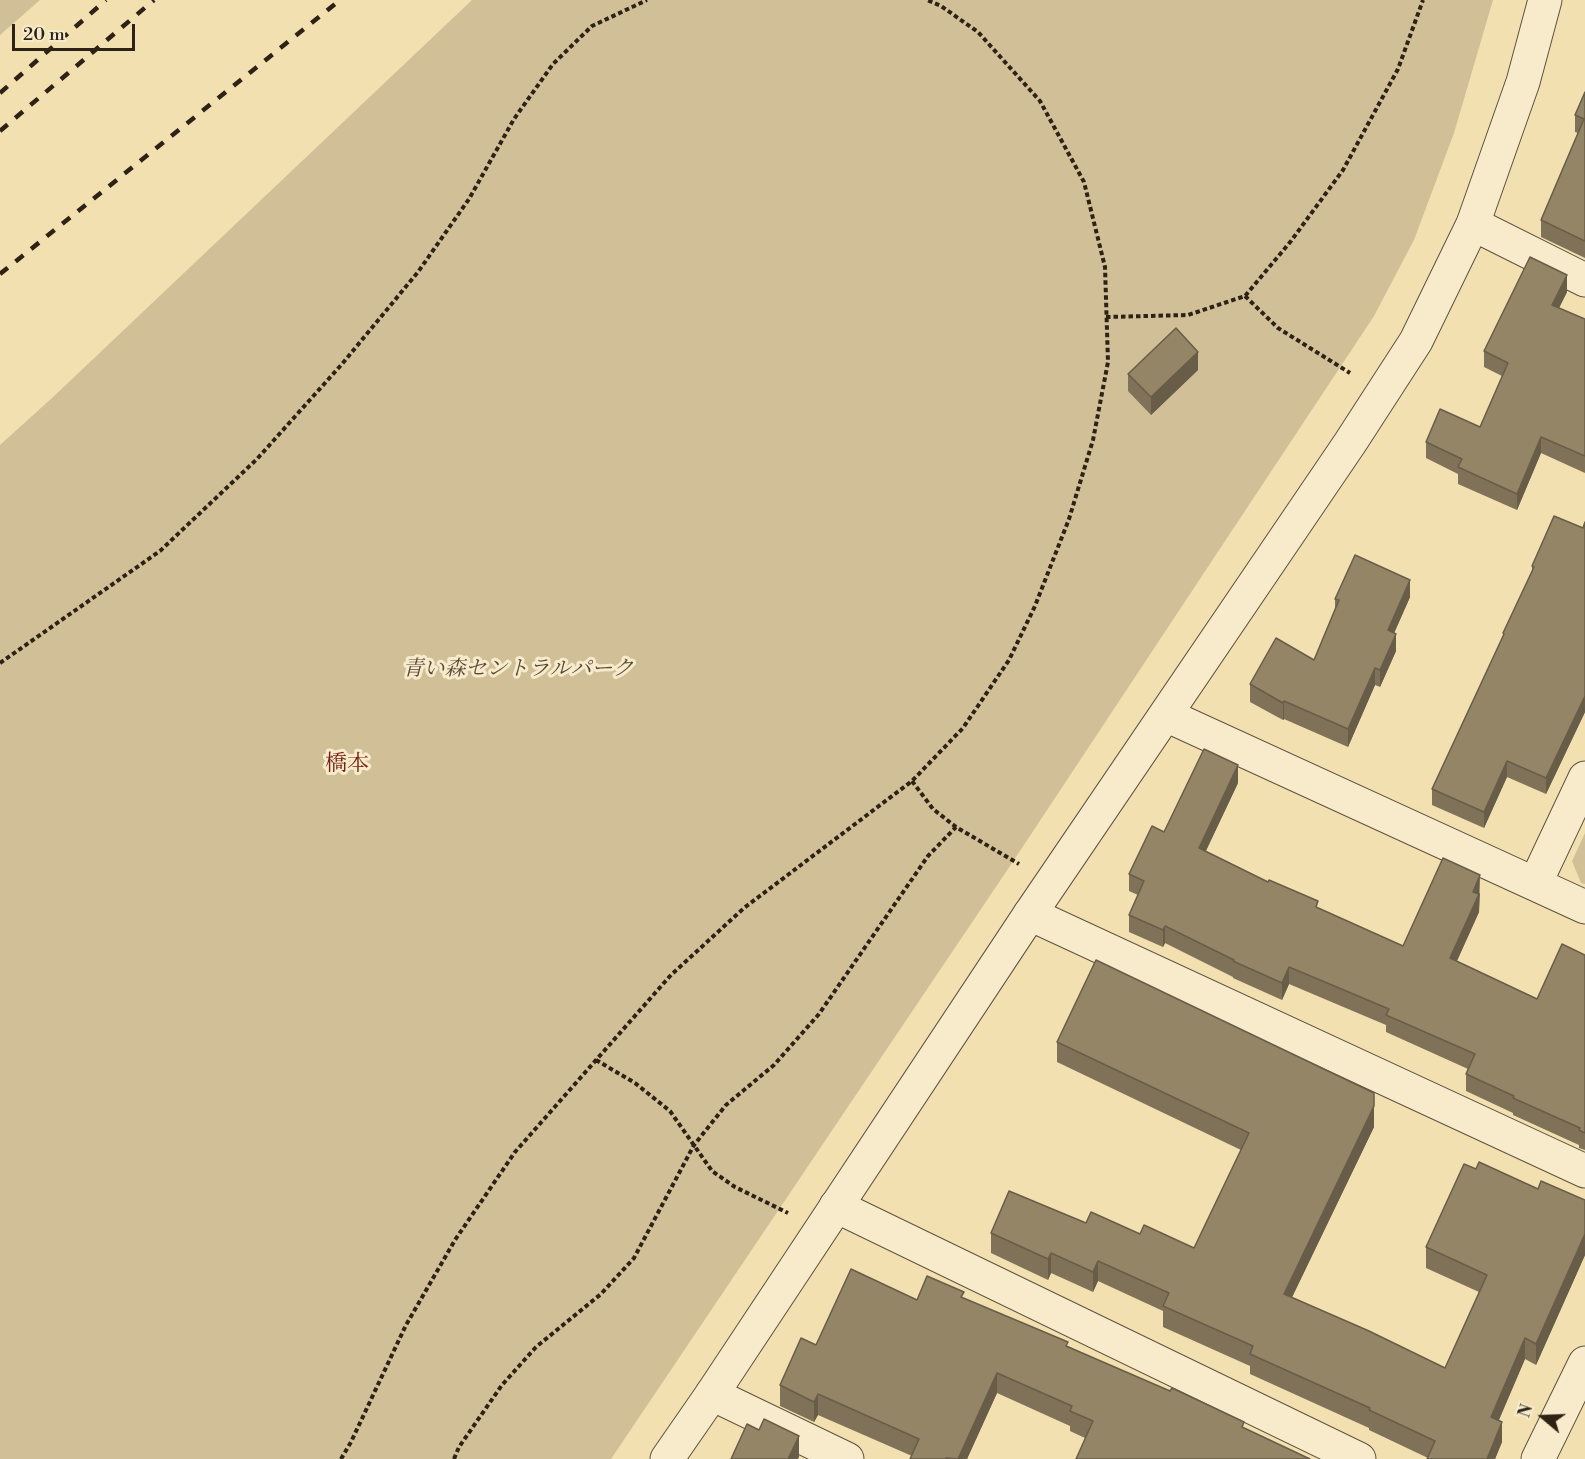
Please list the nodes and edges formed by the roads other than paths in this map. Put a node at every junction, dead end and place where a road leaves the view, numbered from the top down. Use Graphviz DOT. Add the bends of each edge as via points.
graph roads {
  1 [pos="1545,0"];
  2 [pos="1473,224"];
  3 [pos="1585,280"];
  4 [pos="1167,715"];
  5 [pos="1585,778"];
  6 [pos="1535,884"];
  7 [pos="1585,907"];
  8 [pos="1030,914"];
  9 [pos="1585,1171"];
  10 [pos="836,1206"];
  11 [pos="1585,1363"];
  12 [pos="712,1394"];
  13 [pos="667,1459"];
  14 [pos="847,1459"];
  15 [pos="1359,1459"];
  16 [pos="1538,1459"];
  1 -- 2 [label="street" via="1523,82"];
  2 -- 3 [label="street"];
  2 -- 4 [label="street" via="1416,341"];
  4 -- 6 [label="street"];
  4 -- 8 [label="street"];
  5 -- 6 [label="street"];
  6 -- 7 [label="street"];
  8 -- 9 [label="street"];
  8 -- 10 [label="street"];
  10 -- 12 [label="street"];
  10 -- 15 [label="street"];
  11 -- 16 [label="street"];
  12 -- 13 [label="street"];
  12 -- 14 [label="street"];
}
